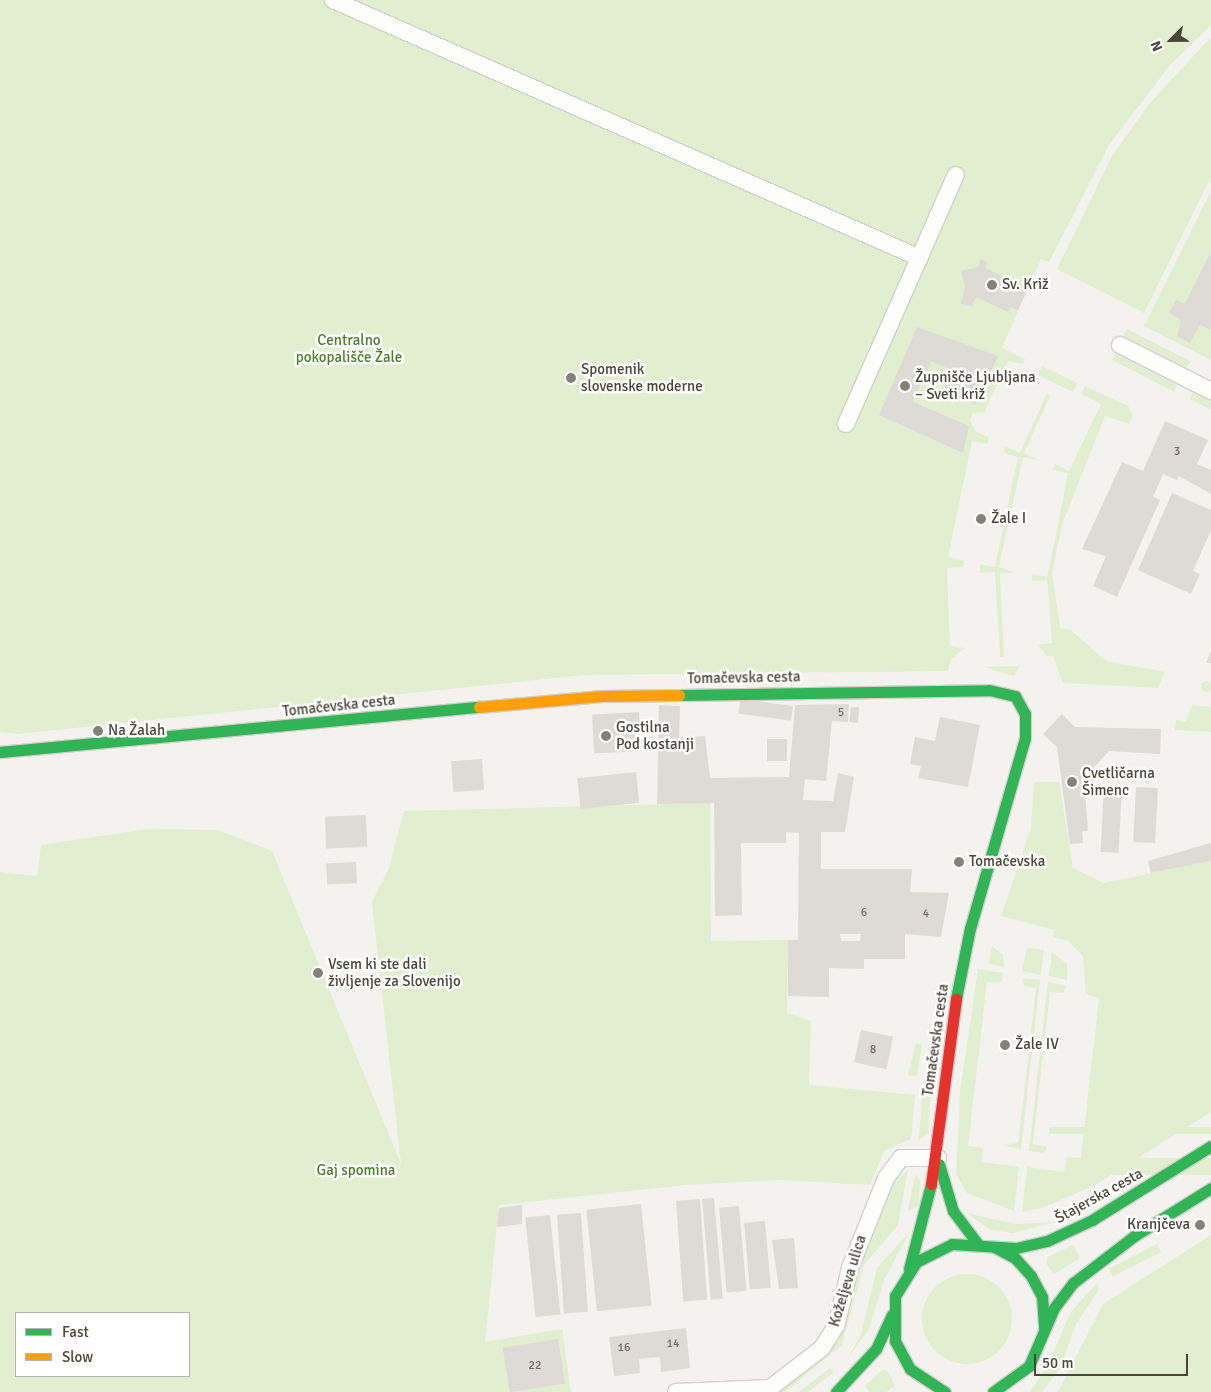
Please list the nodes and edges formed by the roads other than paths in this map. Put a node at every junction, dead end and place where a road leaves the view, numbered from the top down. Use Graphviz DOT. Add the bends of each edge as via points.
graph roads {
  1 [pos="334,0"];
  2 [pos="956,176"];
  3 [pos="920,258"];
  4 [pos="1120,345"];
  5 [pos="1211,391"];
  6 [pos="846,424"];
  7 [pos="0,752"];
  8 [pos="1211,1146"];
  9 [pos="938,1158"];
  10 [pos="1211,1188"];
  11 [pos="977,1243"];
  12 [pos="994,1247"];
  13 [pos="909,1269"];
  14 [pos="892,1313"];
  15 [pos="1042,1337"];
  16 [pos="1029,1366"];
  17 [pos="676,1392"];
  18 [pos="836,1392"];
  19 [pos="926,1392"];
  20 [pos="944,1392"];
  21 [pos="993,1392"];
  22 [pos="1019,1392"];
  1 -- 3 [label="street"];
  2 -- 3 [label="street"];
  3 -- 6 [label="street"];
  4 -- 5 [label="street"];
  7 -- 9 [label="street, Tomačevska cesta" via="602,696 1007,693 1023,706 1025,738 968,936 952,1022"];
  8 -- 12 [label="street, Štajerska cesta" via="1092,1220 1055,1238 1025,1247"];
  9 -- 11 [label="street, Tomačevska cesta" via="949,1204"];
  9 -- 13 [label="street, Tomačevska cesta"];
  9 -- 17 [label="street, Koželjeva ulica" via="906,1156 895,1163 861,1237 832,1335 770,1388"];
  10 -- 15 [label="street, Štajerska cesta" via="1134,1236 1073,1283 1054,1308"];
  11 -- 12 [label="street, Štajerska cesta"];
  11 -- 13 [label="street, Štajerska cesta" via="944,1246"];
  12 -- 15 [label="street, Štajerska cesta" via="1024,1266 1037,1286 1044,1309"];
  13 -- 14 [label="street, Štajerska cesta" via="898,1288"];
  14 -- 18 [label="street, Štajerska cesta" via="876,1349"];
  14 -- 20 [label="street, Štajerska cesta" via="894,1341 904,1360 917,1376"];
  15 -- 16 [label="street, Štajerska cesta"];
  16 -- 21 [label="street"];
  16 -- 22 [label="street, Štajerska cesta"];
  19 -- 20 [label="street, Štajerska cesta"];
}
